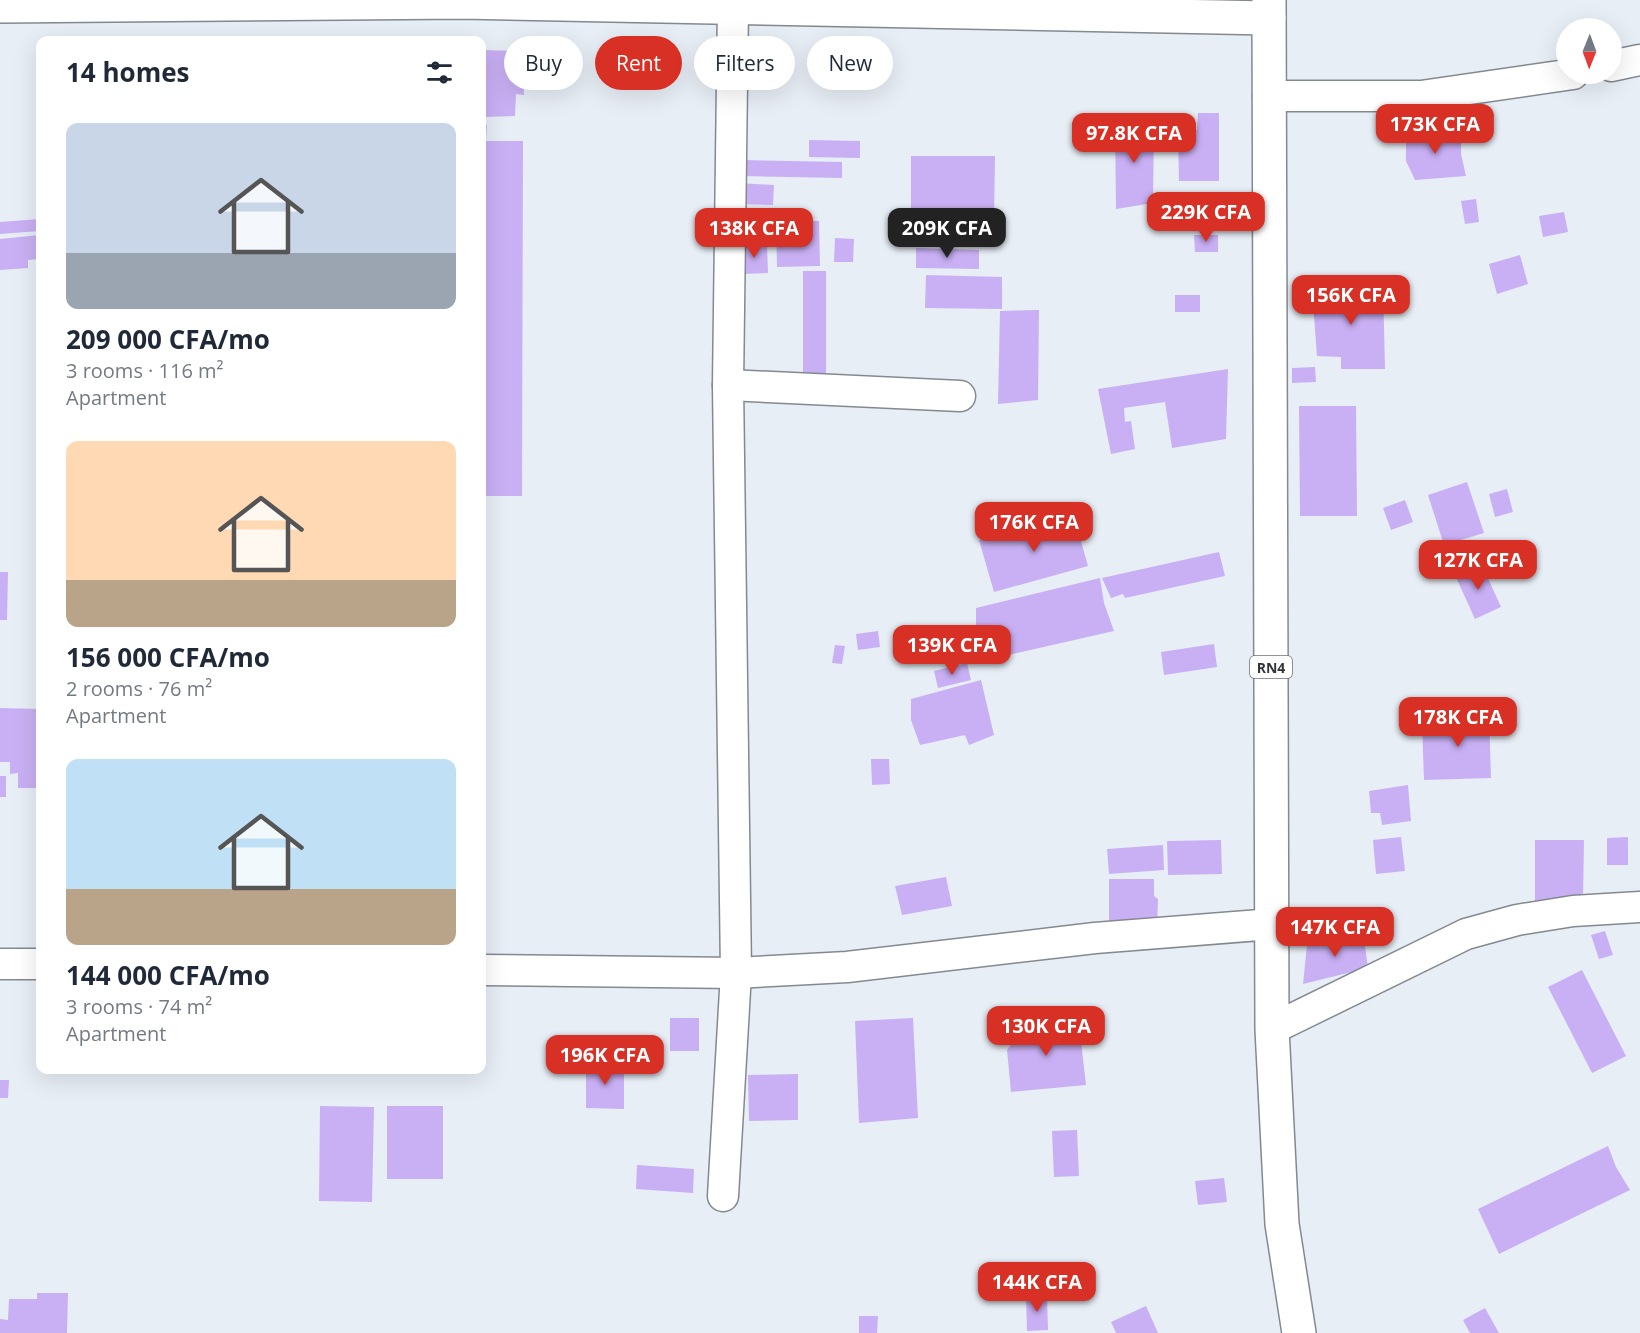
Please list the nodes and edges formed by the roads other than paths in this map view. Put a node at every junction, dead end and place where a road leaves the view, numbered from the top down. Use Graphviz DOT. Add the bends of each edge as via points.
graph roads {
  1 [pos="212,1"];
  2 [pos="0,6"];
  3 [pos="733,7"];
  4 [pos="1269,9"];
  5 [pos="1640,60"];
  6 [pos="1622,64"];
  7 [pos="1556,76"];
  8 [pos="1268,96"];
  9 [pos="728,385"];
  10 [pos="960,396"];
  11 [pos="1640,907"];
  12 [pos="1273,924"];
  13 [pos="0,964"];
  14 [pos="36,964"];
  15 [pos="486,969"];
  16 [pos="736,973"];
  17 [pos="1272,1029"];
  18 [pos="723,1196"];
  19 [pos="1299,1333"];
  1 -- 2 [label="main road"];
  1 -- 3 [label="main road"];
  3 -- 4 [label="main road"];
  3 -- 9 [label="street"];
  4 -- 8 [label="main road, RN4"];
  5 -- 6 [label="street"];
  7 -- 8 [label="street" via="1422,96"];
  8 -- 12 [label="main road, RN4"];
  9 -- 10 [label="street"];
  9 -- 16 [label="street"];
  11 -- 17 [label="street" via="1539,917 1466,934"];
  12 -- 16 [label="street" via="1095,938 848,967"];
  12 -- 17 [label="main road, RN4"];
  13 -- 14 [label="street"];
  15 -- 16 [label="street"];
  16 -- 18 [label="street"];
  17 -- 19 [label="main road, RN4" via="1282,1224"];
}
